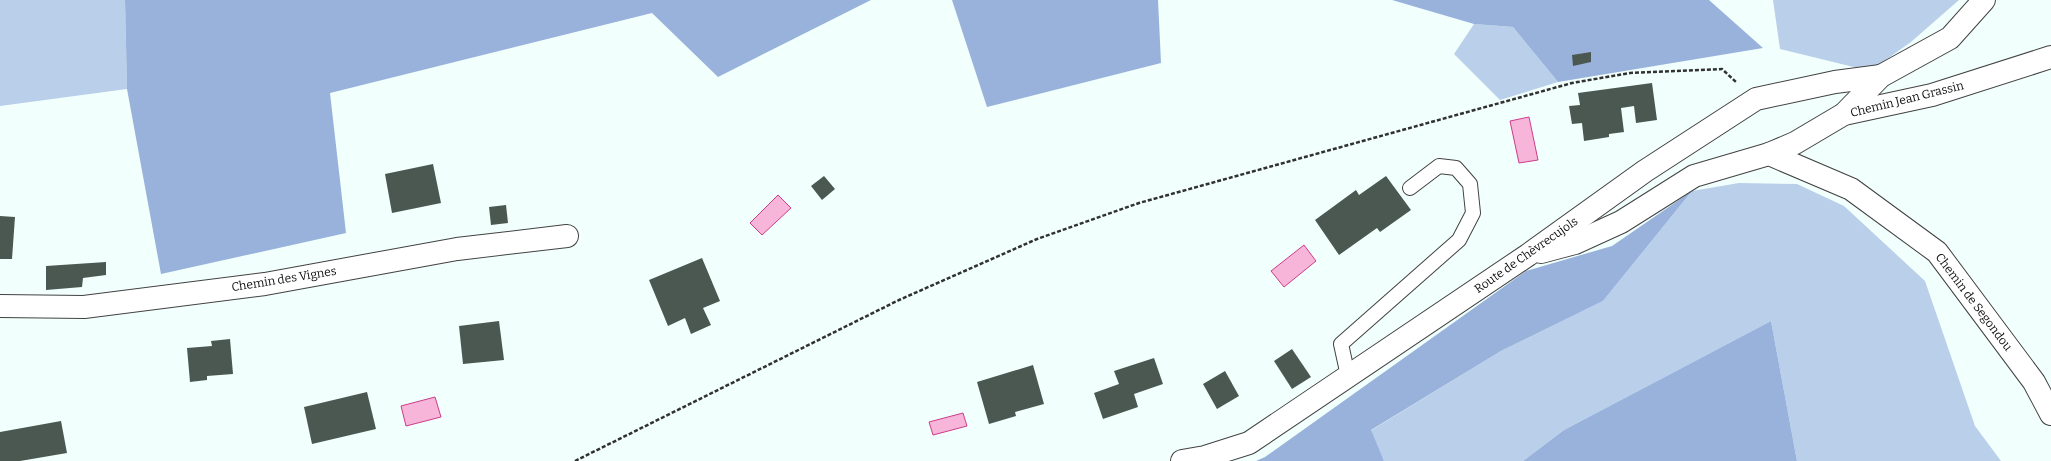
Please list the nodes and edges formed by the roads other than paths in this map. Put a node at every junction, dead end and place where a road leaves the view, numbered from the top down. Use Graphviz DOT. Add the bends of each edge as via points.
graph roads {
  1 [pos="1984,0"];
  2 [pos="2051,57"];
  3 [pos="1881,76"];
  4 [pos="1844,114"];
  5 [pos="1769,154"];
  6 [pos="1410,188"];
  7 [pos="567,236"];
  8 [pos="1528,255"];
  9 [pos="0,306"];
  10 [pos="1348,376"];
  11 [pos="2051,414"];
  12 [pos="1182,461"];
  1 -- 3 [label="street" via="1950,38"];
  2 -- 4 [label="street, Chemin Jean Grassin" via="1932,95"];
  3 -- 4 [label="street"];
  3 -- 8 [label="street, Route de Chèvrecujols" via="1835,82 1756,99 1645,171"];
  4 -- 5 [label="street, Chemin Jean Grassin" via="1795,143"];
  5 -- 8 [label="street" via="1694,176 1621,222 1575,243"];
  5 -- 11 [label="street, Chemin de Segondou" via="1851,189 1937,252 2034,382"];
  6 -- 10 [label="lane" via="1438,166 1456,168 1470,184 1473,213 1459,240 1341,344"];
  7 -- 9 [label="street, Chemin des Vignes" via="456,249 265,284 84,307"];
  8 -- 10 [label="street, Route de Chèvrecujols"];
  10 -- 12 [label="street, Route de Chèvrecujols" via="1249,443 1205,457"];
}
